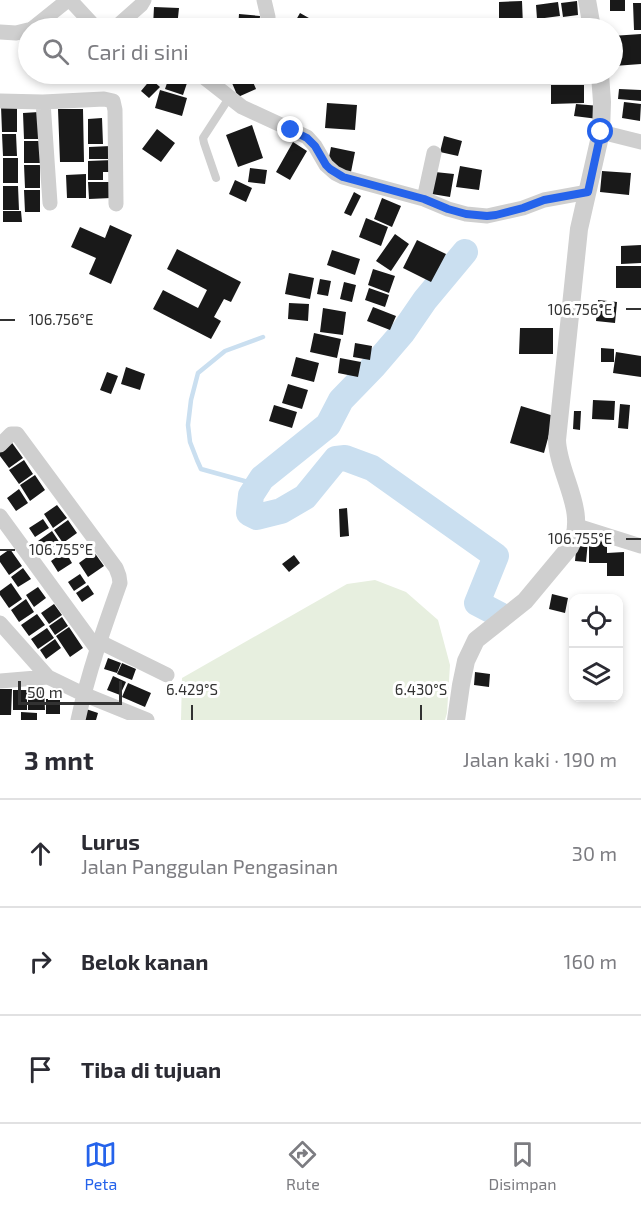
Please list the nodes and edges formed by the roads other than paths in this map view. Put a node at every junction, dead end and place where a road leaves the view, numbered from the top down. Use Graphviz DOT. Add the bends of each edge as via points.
graph roads {
  1 [pos="70,0"];
  2 [pos="144,0"];
  3 [pos="264,0"];
  4 [pos="587,0"];
  5 [pos="46,18"];
  6 [pos="87,18"];
  7 [pos="126,18"];
  8 [pos="268,18"];
  9 [pos="590,18"];
  10 [pos="0,32"];
  11 [pos="18,32"];
  12 [pos="213,84"];
  13 [pos="601,84"];
  14 [pos="229,98"];
  15 [pos="0,101"];
  16 [pos="43,102"];
  17 [pos="601,132"];
  18 [pos="641,142"];
  19 [pos="434,153"];
  20 [pos="216,178"];
  21 [pos="588,192"];
  22 [pos="424,199"];
  23 [pos="50,204"];
  24 [pos="116,204"];
  25 [pos="0,445"];
  26 [pos="0,516"];
  27 [pos="577,526"];
  28 [pos="641,546"];
  29 [pos="0,623"];
  30 [pos="98,646"];
  31 [pos="166,675"];
  32 [pos="48,677"];
  33 [pos="0,681"];
  34 [pos="83,694"];
  35 [pos="78,720"];
  36 [pos="147,720"];
  37 [pos="456,720"];
  1 -- 5 [label="street"];
  1 -- 6 [label="street"];
  2 -- 7 [label="street"];
  3 -- 8 [label="street"];
  4 -- 9 [label="street"];
  10 -- 11 [label="street"];
  12 -- 14 [label="street"];
  13 -- 17 [label="street"];
  14 -- 20 [label="lane" via="203,138"];
  14 -- 22 [label="street" via="307,138 335,173"];
  15 -- 16 [label="street"];
  16 -- 23 [label="street"];
  16 -- 24 [label="street" via="113,101"];
  17 -- 18 [label="street"];
  17 -- 21 [label="street"];
  19 -- 22 [label="street"];
  21 -- 22 [label="street" via="487,216 457,212"];
  21 -- 27 [label="street" via="579,229 557,440"];
  25 -- 30 [label="street" via="11,434 17,434 116,568 120,583"];
  26 -- 30 [label="street"];
  27 -- 28 [label="street"];
  27 -- 37 [label="street" via="570,547 525,601 476,640 466,661"];
  29 -- 32 [label="street"];
  30 -- 31 [label="street"];
  30 -- 34 [label="street"];
  32 -- 33 [label="street"];
  32 -- 34 [label="street"];
  34 -- 35 [label="street"];
  34 -- 36 [label="street"];
}
